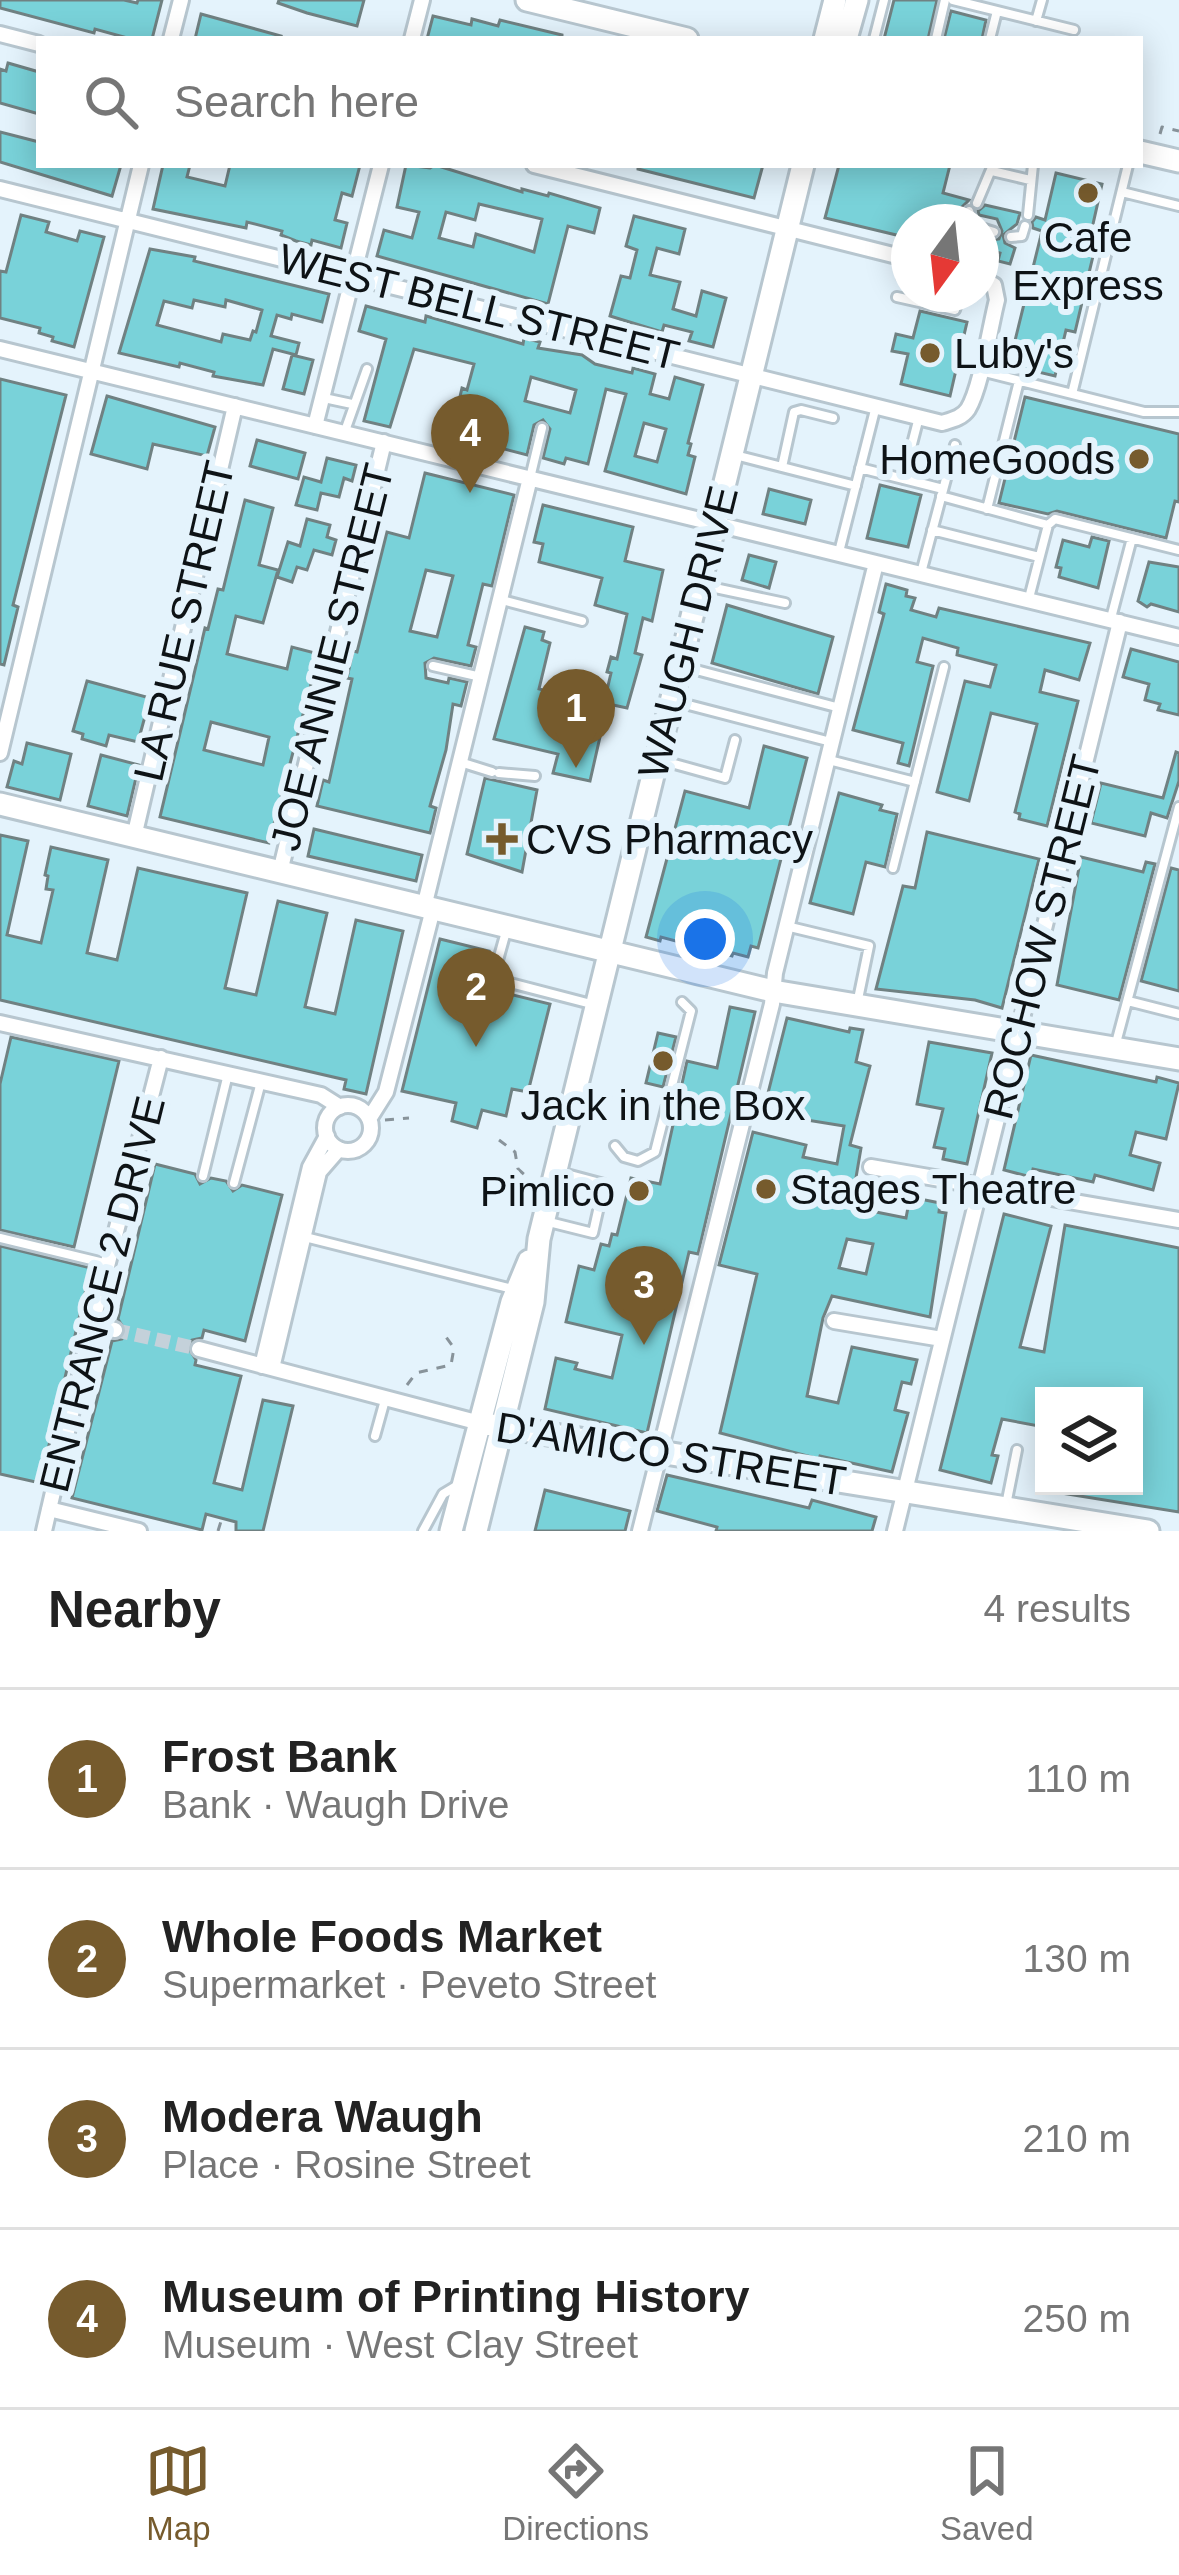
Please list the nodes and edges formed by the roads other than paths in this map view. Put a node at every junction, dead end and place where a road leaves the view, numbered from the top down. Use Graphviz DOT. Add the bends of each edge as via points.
graph roads {
  1 [pos="181,0"];
  2 [pos="422,0"];
  3 [pos="526,0"];
  4 [pos="835,0"];
  5 [pos="857,0"];
  6 [pos="884,0"];
  7 [pos="955,0"];
  8 [pos="1042,0"];
  9 [pos="997,11"];
  10 [pos="1036,21"];
  11 [pos="1074,30"];
  12 [pos="0,34"];
  13 [pos="172,36"];
  14 [pos="413,36"];
  15 [pos="675,36"];
  16 [pos="826,36"];
  17 [pos="847,36"];
  18 [pos="875,36"];
  19 [pos="937,36"];
  20 [pos="991,36"];
  21 [pos="36,43"];
  22 [pos="1143,153"];
  23 [pos="1179,161"];
  24 [pos="140,168"];
  25 [pos="380,168"];
  26 [pos="546,168"];
  27 [pos="802,168"];
  28 [pos="993,168"];
  29 [pos="1032,168"];
  30 [pos="1127,168"];
  31 [pos="1030,180"];
  32 [pos="0,189"];
  33 [pos="1122,192"];
  34 [pos="975,204"];
  35 [pos="1179,206"];
  36 [pos="127,221"];
  37 [pos="788,227"];
  38 [pos="1011,236"];
  39 [pos="891,254"];
  40 [pos="353,276"];
  41 [pos="994,312"];
  42 [pos="0,349"];
  43 [pos="367,369"];
  44 [pos="90,371"];
  45 [pos="979,371"];
  46 [pos="752,374"];
  47 [pos="1019,381"];
  48 [pos="1072,394"];
  49 [pos="322,398"];
  50 [pos="352,404"];
  51 [pos="235,406"];
  52 [pos="876,406"];
  53 [pos="1179,412"];
  54 [pos="919,417"];
  55 [pos="833,418"];
  56 [pos="315,426"];
  57 [pos="542,428"];
  58 [pos="345,433"];
  59 [pos="384,442"];
  60 [pos="955,446"];
  61 [pos="732,455"];
  62 [pos="782,467"];
  63 [pos="860,468"];
  64 [pos="530,478"];
  65 [pos="903,479"];
  66 [pos="856,486"];
  67 [pos="942,493"];
  68 [pos="986,508"];
  69 [pos="715,524"];
  70 [pos="1048,525"];
  71 [pos="932,530"];
  72 [pos="1132,538"];
  73 [pos="1179,550"];
  74 [pos="839,554"];
  75 [pos="1040,557"];
  76 [pos="876,562"];
  77 [pos="921,573"];
  78 [pos="700,585"];
  79 [pos="500,599"];
  80 [pos="1028,600"];
  81 [pos="785,603"];
  82 [pos="582,621"];
  83 [pos="1116,621"];
  84 [pos="1179,637"];
  85 [pos="680,665"];
  86 [pos="433,666"];
  87 [pos="944,667"];
  88 [pos="481,676"];
  89 [pos="671,700"];
  90 [pos="840,708"];
  91 [pos="735,740"];
  92 [pos="832,743"];
  93 [pos="0,753"];
  94 [pos="657,759"];
  95 [pos="828,760"];
  96 [pos="460,762"];
  97 [pos="535,776"];
  98 [pos="915,782"];
  99 [pos="0,804"];
  100 [pos="1179,807"];
  101 [pos="134,837"];
  102 [pos="893,868"];
  103 [pos="280,872"];
  104 [pos="429,908"];
  105 [pos="787,926"];
  106 [pos="508,927"];
  107 [pos="609,952"];
  108 [pos="460,970"];
  109 [pos="493,978"];
  110 [pos="773,991"];
  111 [pos="1128,1001"];
  112 [pos="682,1002"];
  113 [pos="596,1005"];
  114 [pos="856,1006"];
  115 [pos="1179,1014"];
  116 [pos="0,1023"];
  117 [pos="1015,1034"];
  118 [pos="1115,1049"];
  119 [pos="161,1058"];
  120 [pos="1179,1059"];
  121 [pos="228,1073"];
  122 [pos="391,1076"];
  123 [pos="261,1082"];
  124 [pos="340,1110"];
  125 [pos="376,1119"];
  126 [pos="326,1136"];
  127 [pos="615,1146"];
  128 [pos="339,1149"];
  129 [pos="871,1167"];
  130 [pos="555,1171"];
  131 [pos="203,1175"];
  132 [pos="234,1183"];
  133 [pos="981,1186"];
  134 [pos="1179,1220"];
  135 [pos="541,1230"];
  136 [pos="304,1237"];
  137 [pos="0,1238"];
  138 [pos="108,1264"];
  139 [pos="517,1290"];
  140 [pos="835,1321"];
  141 [pos="92,1324"];
  142 [pos="115,1330"];
  143 [pos="942,1339"];
  144 [pos="199,1349"];
  145 [pos="267,1367"];
  146 [pos="385,1398"];
  147 [pos="491,1426"];
  148 [pos="375,1436"];
  149 [pos="1017,1450"];
  150 [pos="659,1455"];
  151 [pos="464,1481"];
  152 [pos="904,1492"];
  153 [pos="1005,1507"];
  154 [pos="49,1509"];
  155 [pos="44,1531"];
  156 [pos="139,1531"];
  157 [pos="423,1531"];
  158 [pos="451,1531"];
  159 [pos="476,1531"];
  160 [pos="640,1531"];
  161 [pos="895,1531"];
  162 [pos="1143,1531"];
  1 -- 13 [label="street"];
  2 -- 14 [label="street"];
  3 -- 15 [label="main road"];
  4 -- 16 [label="main road"];
  5 -- 17 [label="main road"];
  6 -- 18 [label="lane"];
  7 -- 9 [label="lane"];
  7 -- 19 [label="lane"];
  8 -- 10 [label="lane"];
  9 -- 10 [label="lane"];
  9 -- 20 [label="lane"];
  10 -- 11 [label="lane"];
  12 -- 21 [label="street"];
  22 -- 23 [label="main road"];
  24 -- 36 [label="street"];
  25 -- 40 [label="street"];
  26 -- 37 [label="street"];
  27 -- 37 [label="main road, WAUGH DRIVE"];
  28 -- 31 [label="lane"];
  28 -- 34 [label="lane"];
  29 -- 31 [label="lane"];
  30 -- 33 [label="lane"];
  31 -- 38 [label="lane" via="1022,236"];
  32 -- 36 [label="street, WEST BELL STREET"];
  33 -- 35 [label="lane"];
  33 -- 48 [label="lane"];
  36 -- 40 [label="street, WEST BELL STREET"];
  36 -- 44 [label="street"];
  37 -- 39 [label="street"];
  37 -- 46 [label="main road, WAUGH DRIVE"];
  40 -- 46 [label="street, WEST BELL STREET"];
  40 -- 49 [label="street"];
  41 -- 45 [label="street"];
  42 -- 44 [label="street"];
  43 -- 50 [label="lane"];
  44 -- 51 [label="street"];
  44 -- 93 [label="street"];
  45 -- 47 [label="lane"];
  45 -- 54 [label="street, WEST BELL STREET" via="958,418"];
  46 -- 52 [label="street, WEST BELL STREET"];
  46 -- 61 [label="main road, WAUGH DRIVE"];
  47 -- 48 [label="lane"];
  47 -- 68 [label="lane"];
  48 -- 53 [label="lane"];
  49 -- 50 [label="lane"];
  49 -- 56 [label="street"];
  50 -- 58 [label="lane"];
  51 -- 56 [label="street"];
  51 -- 101 [label="street, LA RUE STREET"];
  52 -- 54 [label="street, WEST BELL STREET"];
  52 -- 63 [label="lane"];
  54 -- 65 [label="lane"];
  55 -- 62 [label="lane" via="794,412"];
  56 -- 58 [label="street"];
  57 -- 64 [label="lane"];
  58 -- 59 [label="street"];
  59 -- 64 [label="street"];
  59 -- 103 [label="street, JOE ANNIE STREET"];
  60 -- 67 [label="lane"];
  61 -- 62 [label="lane"];
  61 -- 69 [label="main road, WAUGH DRIVE"];
  62 -- 66 [label="lane"];
  63 -- 65 [label="lane"];
  63 -- 66 [label="lane"];
  64 -- 69 [label="street"];
  64 -- 79 [label="street"];
  65 -- 67 [label="lane"];
  66 -- 74 [label="lane"];
  67 -- 68 [label="lane"];
  67 -- 71 [label="lane"];
  68 -- 70 [label="lane"];
  69 -- 74 [label="street"];
  69 -- 78 [label="main road, WAUGH DRIVE"];
  70 -- 72 [label="lane" via="1055,520"];
  70 -- 75 [label="lane"];
  71 -- 75 [label="lane"];
  71 -- 77 [label="lane"];
  72 -- 73 [label="lane"];
  72 -- 83 [label="lane"];
  74 -- 76 [label="street"];
  75 -- 80 [label="lane"];
  76 -- 77 [label="street"];
  76 -- 90 [label="street"];
  77 -- 80 [label="street"];
  78 -- 81 [label="lane"];
  78 -- 85 [label="main road, WAUGH DRIVE"];
  79 -- 82 [label="lane"];
  79 -- 88 [label="street"];
  80 -- 83 [label="street"];
  83 -- 84 [label="street"];
  83 -- 117 [label="street, ROCHOW STREET"];
  85 -- 89 [label="main road, WAUGH DRIVE"];
  85 -- 90 [label="lane"];
  86 -- 88 [label="lane"];
  87 -- 98 [label="lane"];
  88 -- 96 [label="street"];
  89 -- 92 [label="lane"];
  89 -- 94 [label="main road, WAUGH DRIVE"];
  90 -- 92 [label="street"];
  91 -- 94 [label="lane" via="725,778"];
  92 -- 95 [label="street"];
  94 -- 107 [label="main road, WAUGH DRIVE"];
  95 -- 98 [label="lane"];
  95 -- 105 [label="street"];
  96 -- 97 [label="lane"];
  96 -- 104 [label="street"];
  98 -- 102 [label="lane"];
  99 -- 101 [label="main road"];
  100 -- 111 [label="lane"];
  101 -- 103 [label="main road"];
  103 -- 104 [label="main road"];
  104 -- 106 [label="main road"];
  104 -- 122 [label="street"];
  105 -- 110 [label="street"];
  105 -- 114 [label="lane" via="869,946"];
  106 -- 107 [label="main road"];
  106 -- 109 [label="lane"];
  107 -- 110 [label="main road"];
  107 -- 113 [label="main road, WAUGH DRIVE"];
  108 -- 109 [label="lane"];
  109 -- 113 [label="lane"];
  110 -- 114 [label="main road"];
  110 -- 150 [label="street"];
  111 -- 115 [label="lane"];
  111 -- 118 [label="lane"];
  112 -- 127 [label="lane" via="691,1011 655,1152 638,1161"];
  113 -- 130 [label="main road, WAUGH DRIVE"];
  114 -- 117 [label="main road"];
  116 -- 119 [label="street"];
  117 -- 118 [label="main road"];
  117 -- 133 [label="street, ROCHOW STREET"];
  118 -- 120 [label="main road"];
  119 -- 121 [label="street"];
  119 -- 138 [label="street, ENTRANCE 2 DRIVE"];
  121 -- 123 [label="street"];
  121 -- 131 [label="lane"];
  122 -- 124 [label="street"];
  122 -- 125 [label="street"];
  123 -- 124 [label="street" via="321,1094"];
  123 -- 132 [label="lane"];
  124 -- 125 [label="street"];
  124 -- 126 [label="street"];
  125 -- 128 [label="street" via="366,1142"];
  126 -- 128 [label="street"];
  126 -- 145 [label="street" via="310,1167"];
  128 -- 136 [label="street" via="319,1172"];
  129 -- 133 [label="street"];
  130 -- 135 [label="main road, WAUGH DRIVE"];
  130 -- 135 [label="lane" via="604,1184 593,1233"];
  133 -- 134 [label="street"];
  133 -- 143 [label="street, ROCHOW STREET"];
  135 -- 139 [label="main road, WAUGH DRIVE"];
  135 -- 147 [label="main road, WAUGH DRIVE" via="532,1302"];
  136 -- 139 [label="lane"];
  136 -- 145 [label="street"];
  137 -- 138 [label="lane"];
  138 -- 141 [label="street, ENTRANCE 2 DRIVE"];
  139 -- 147 [label="main road, WAUGH DRIVE"];
  140 -- 143 [label="street"];
  141 -- 142 [label="street"];
  141 -- 154 [label="street, ENTRANCE 2 DRIVE"];
  143 -- 152 [label="street, ROCHOW STREET"];
  144 -- 145 [label="street, D'AMICO STREET"];
  145 -- 146 [label="street, D'AMICO STREET"];
  146 -- 147 [label="street, D'AMICO STREET"];
  146 -- 148 [label="lane"];
  147 -- 150 [label="main road, D'AMICO STREET"];
  147 -- 151 [label="main road, WAUGH DRIVE"];
  147 -- 159 [label="main road, WAUGH DRIVE"];
  149 -- 153 [label="lane"];
  150 -- 152 [label="main road, D'AMICO STREET"];
  150 -- 160 [label="street"];
  151 -- 157 [label="lane" via="443,1494"];
  151 -- 158 [label="main road, WAUGH DRIVE"];
  152 -- 153 [label="main road, D'AMICO STREET"];
  152 -- 161 [label="street, ROCHOW STREET"];
  153 -- 162 [label="main road, D'AMICO STREET"];
  154 -- 155 [label="street, ENTRANCE 2 DRIVE"];
  154 -- 156 [label="street"];
}
